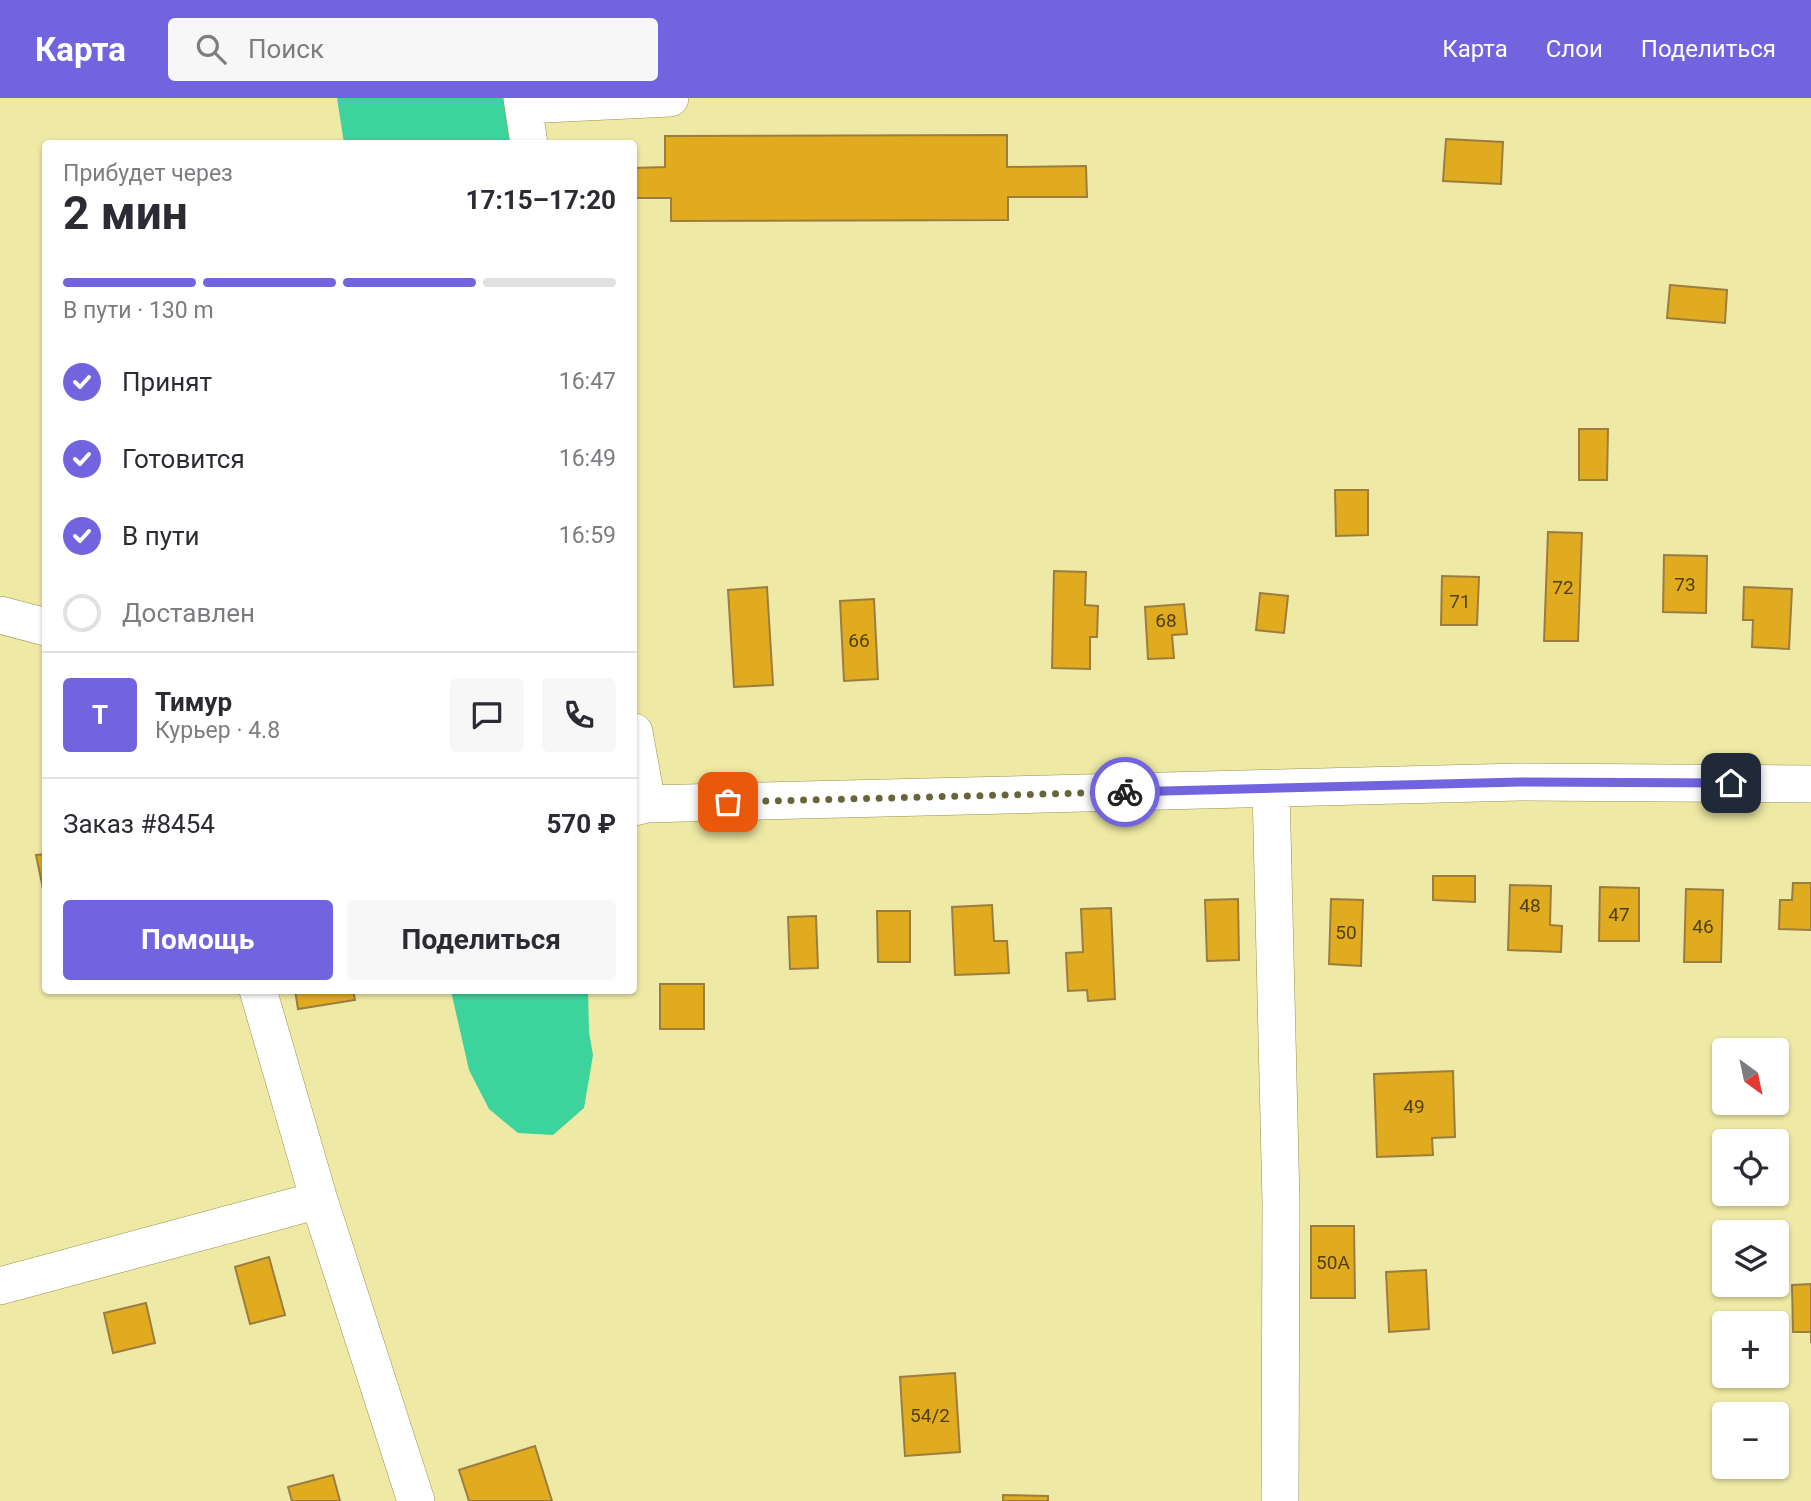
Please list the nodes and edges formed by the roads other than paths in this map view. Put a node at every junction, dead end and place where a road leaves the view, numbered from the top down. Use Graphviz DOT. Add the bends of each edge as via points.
graph roads {
  1 [pos="670,98"];
  2 [pos="523,102"];
  3 [pos="528,140"];
  4 [pos="0,615"];
  5 [pos="42,626"];
  6 [pos="637,768"];
  7 [pos="1811,784"];
  8 [pos="1271,789"];
  9 [pos="640,805"];
  10 [pos="259,994"];
  11 [pos="319,1200"];
  12 [pos="0,1286"];
  13 [pos="416,1501"];
  14 [pos="1280,1501"];
  1 -- 2 [label="street"];
  2 -- 3 [label="street"];
  4 -- 5 [label="street"];
  6 -- 9 [label="street"];
  7 -- 8 [label="street" via="1520,782"];
  8 -- 9 [label="street"];
  8 -- 14 [label="street" via="1281,1202"];
  10 -- 11 [label="street"];
  11 -- 12 [label="street"];
  11 -- 13 [label="street"];
}
